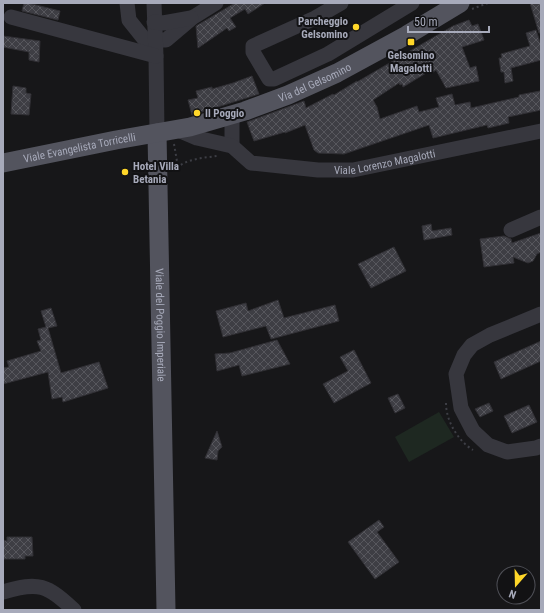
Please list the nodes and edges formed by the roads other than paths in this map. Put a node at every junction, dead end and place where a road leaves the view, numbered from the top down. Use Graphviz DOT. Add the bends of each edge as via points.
graph roads {
  1 [pos="127,3"];
  2 [pos="154,3"];
  3 [pos="216,3"];
  4 [pos="341,3"];
  5 [pos="412,3"];
  6 [pos="460,3"];
  7 [pos="11,17"];
  8 [pos="192,18"];
  9 [pos="154,22"];
  10 [pos="155,41"];
  11 [pos="156,56"];
  12 [pos="232,115"];
  13 [pos="176,129"];
  14 [pos="541,131"];
  15 [pos="157,133"];
  16 [pos="232,146"];
  17 [pos="3,163"];
  18 [pos="541,217"];
  19 [pos="511,230"];
  20 [pos="541,314"];
  21 [pos="541,446"];
  22 [pos="3,592"];
  23 [pos="74,610"];
  24 [pos="166,610"];
  1 -- 10 [label="street" via="129,20 145,40"];
  2 -- 9 [label="street, Viale del Poggio Imperiale"];
  3 -- 8 [label="street"];
  4 -- 5 [label="street" via="315,18 253,46 252,52 268,79 274,79 328,54"];
  6 -- 12 [label="main road, Via del Gelsomino" via="337,73 288,95"];
  7 -- 11 [label="street"];
  8 -- 9 [label="street" via="164,23"];
  8 -- 10 [label="street" via="166,40"];
  9 -- 10 [label="street, Viale del Poggio Imperiale"];
  10 -- 11 [label="street, Viale del Poggio Imperiale"];
  11 -- 15 [label="street, Viale del Poggio Imperiale"];
  12 -- 13 [label="main road, Via del Gelsomino"];
  12 -- 16 [label="street"];
  13 -- 15 [label="main road, Via del Gelsomino"];
  13 -- 16 [label="street" via="197,138"];
  14 -- 16 [label="street, Viale Lorenzo Magalotti" via="353,170 259,165 247,160"];
  15 -- 17 [label="main road, Viale Evangelista Torricelli"];
  15 -- 24 [label="main road, Viale del Poggio Imperiale"];
  18 -- 19 [label="street"];
  20 -- 21 [label="street" via="472,344 456,374 461,408 473,431 488,444 507,452"];
  22 -- 23 [label="street" via="28,586 44,588 57,594"];
}
